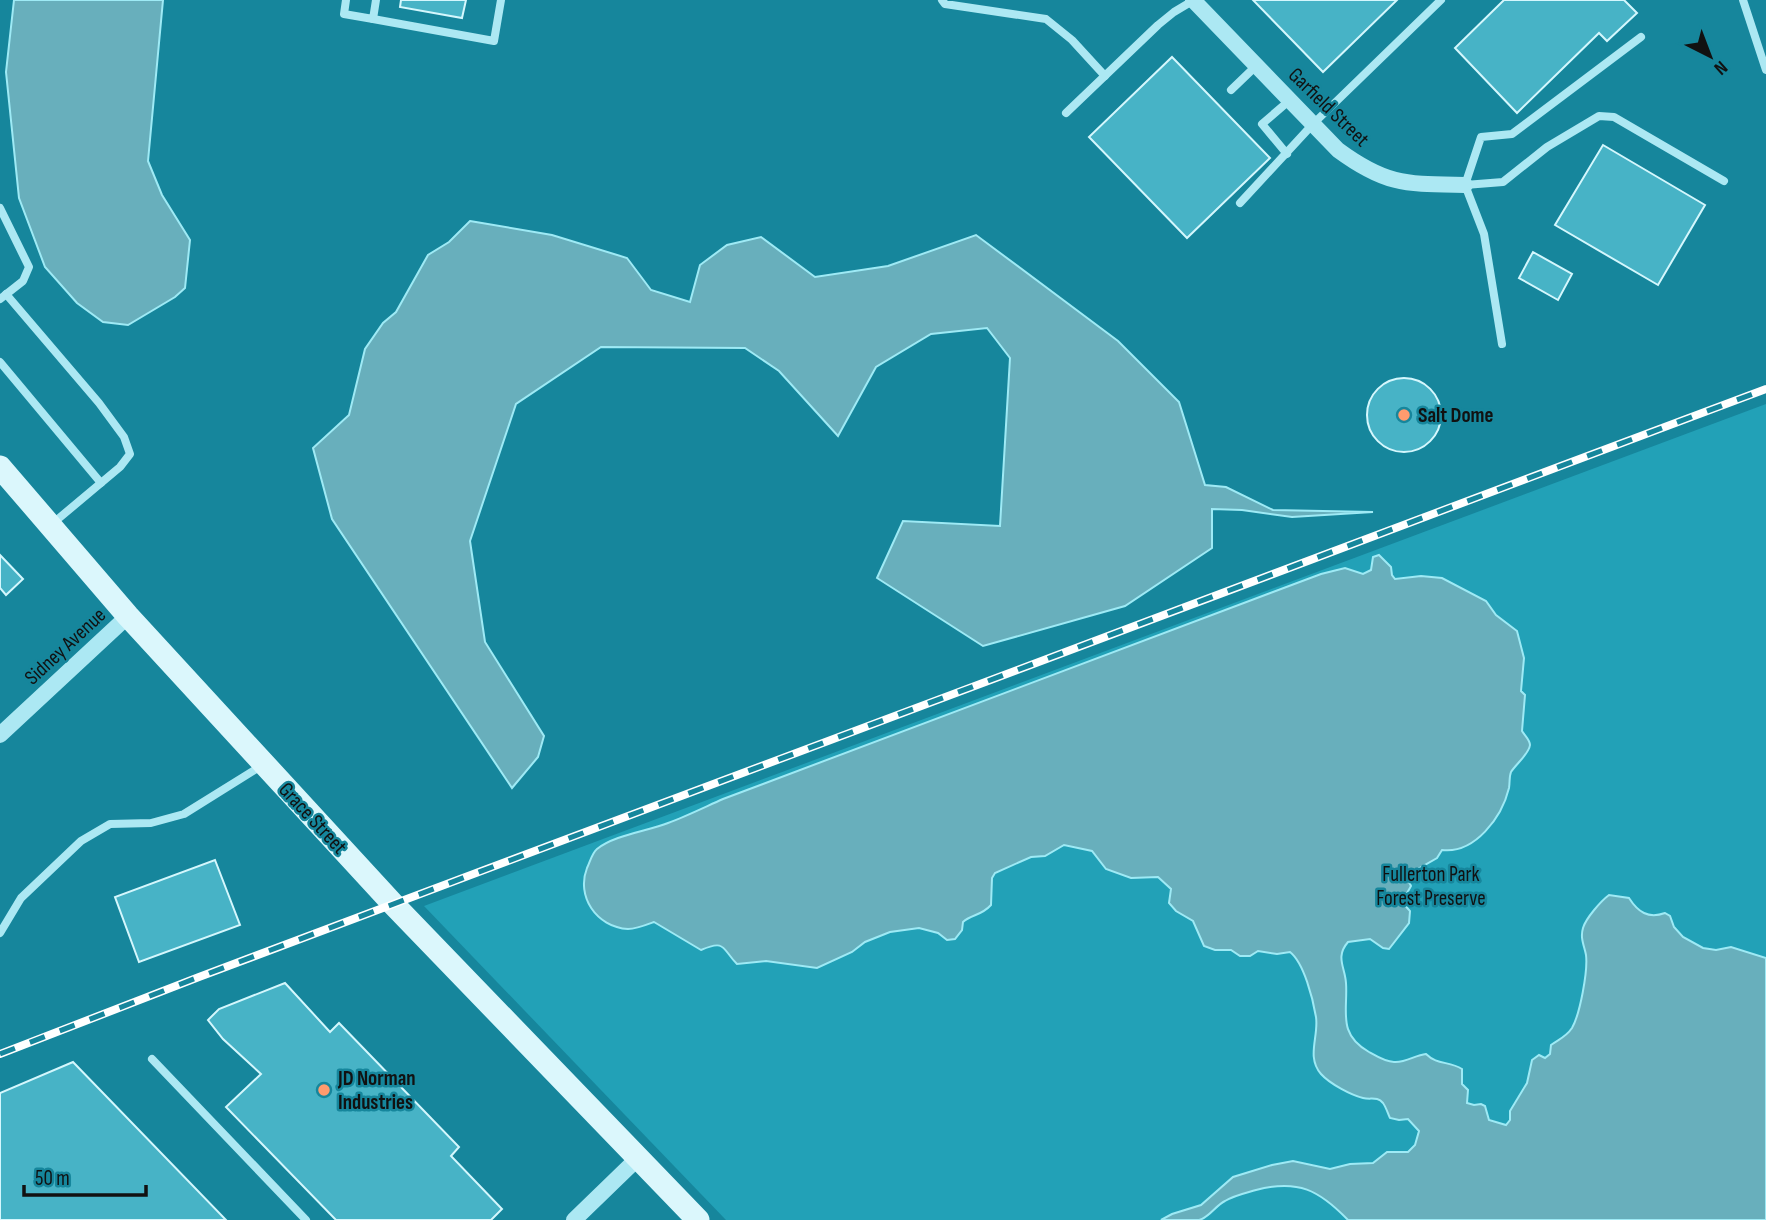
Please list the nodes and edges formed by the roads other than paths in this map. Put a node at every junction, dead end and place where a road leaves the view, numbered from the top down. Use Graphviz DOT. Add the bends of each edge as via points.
graph roads {
  1 [pos="346,0"];
  2 [pos="376,0"];
  3 [pos="501,0"];
  4 [pos="942,0"];
  5 [pos="1193,0"];
  6 [pos="1441,0"];
  7 [pos="1744,0"];
  8 [pos="373,19"];
  9 [pos="1641,37"];
  10 [pos="1256,66"];
  11 [pos="1766,70"];
  12 [pos="1105,76"];
  13 [pos="1231,90"];
  14 [pos="1290,100"];
  15 [pos="1066,113"];
  16 [pos="1313,124"];
  17 [pos="1287,154"];
  18 [pos="1724,180"];
  19 [pos="1465,185"];
  20 [pos="1240,203"];
  21 [pos="0,208"];
  22 [pos="3,297"];
  23 [pos="1502,344"];
  24 [pos="0,362"];
  25 [pos="0,467"];
  26 [pos="101,483"];
  27 [pos="50,526"];
  28 [pos="128,616"];
  29 [pos="0,735"];
  30 [pos="264,764"];
  31 [pos="0,933"];
  32 [pos="152,1059"];
  33 [pos="638,1158"];
  34 [pos="306,1220"];
  35 [pos="574,1220"];
  36 [pos="698,1220"];
  1 -- 8 [label="lane" via="344,14"];
  2 -- 8 [label="lane"];
  3 -- 8 [label="lane" via="494,41"];
  4 -- 12 [label="lane" via="1046,19"];
  5 -- 10 [label="street, Garfield Street"];
  5 -- 12 [label="lane"];
  6 -- 16 [label="lane"];
  7 -- 11 [label="lane"];
  9 -- 19 [label="lane" via="1512,134 1481,137"];
  10 -- 13 [label="lane"];
  10 -- 14 [label="street, Garfield Street"];
  12 -- 15 [label="lane"];
  14 -- 16 [label="street, Garfield Street"];
  14 -- 17 [label="lane" via="1262,124"];
  16 -- 17 [label="lane"];
  16 -- 19 [label="street, Garfield Street" via="1356,163 1394,181"];
  17 -- 20 [label="lane"];
  18 -- 19 [label="lane" via="1614,117 1599,116 1547,147 1503,182"];
  19 -- 23 [label="lane" via="1485,234"];
  21 -- 22 [label="lane" via="29,267 23,281"];
  22 -- 26 [label="lane" via="124,437 130,454"];
  24 -- 26 [label="lane"];
  25 -- 27 [label="street, Grace Street"];
  26 -- 27 [label="lane"];
  27 -- 28 [label="street, Grace Street"];
  28 -- 29 [label="street, Sidney Avenue"];
  28 -- 30 [label="street, Grace Street"];
  30 -- 31 [label="lane" via="184,814 151,823 110,824 81,841 21,898"];
  30 -- 33 [label="street, Grace Street"];
  32 -- 34 [label="lane"];
  33 -- 35 [label="street"];
  33 -- 36 [label="street, Grace Street"];
}
